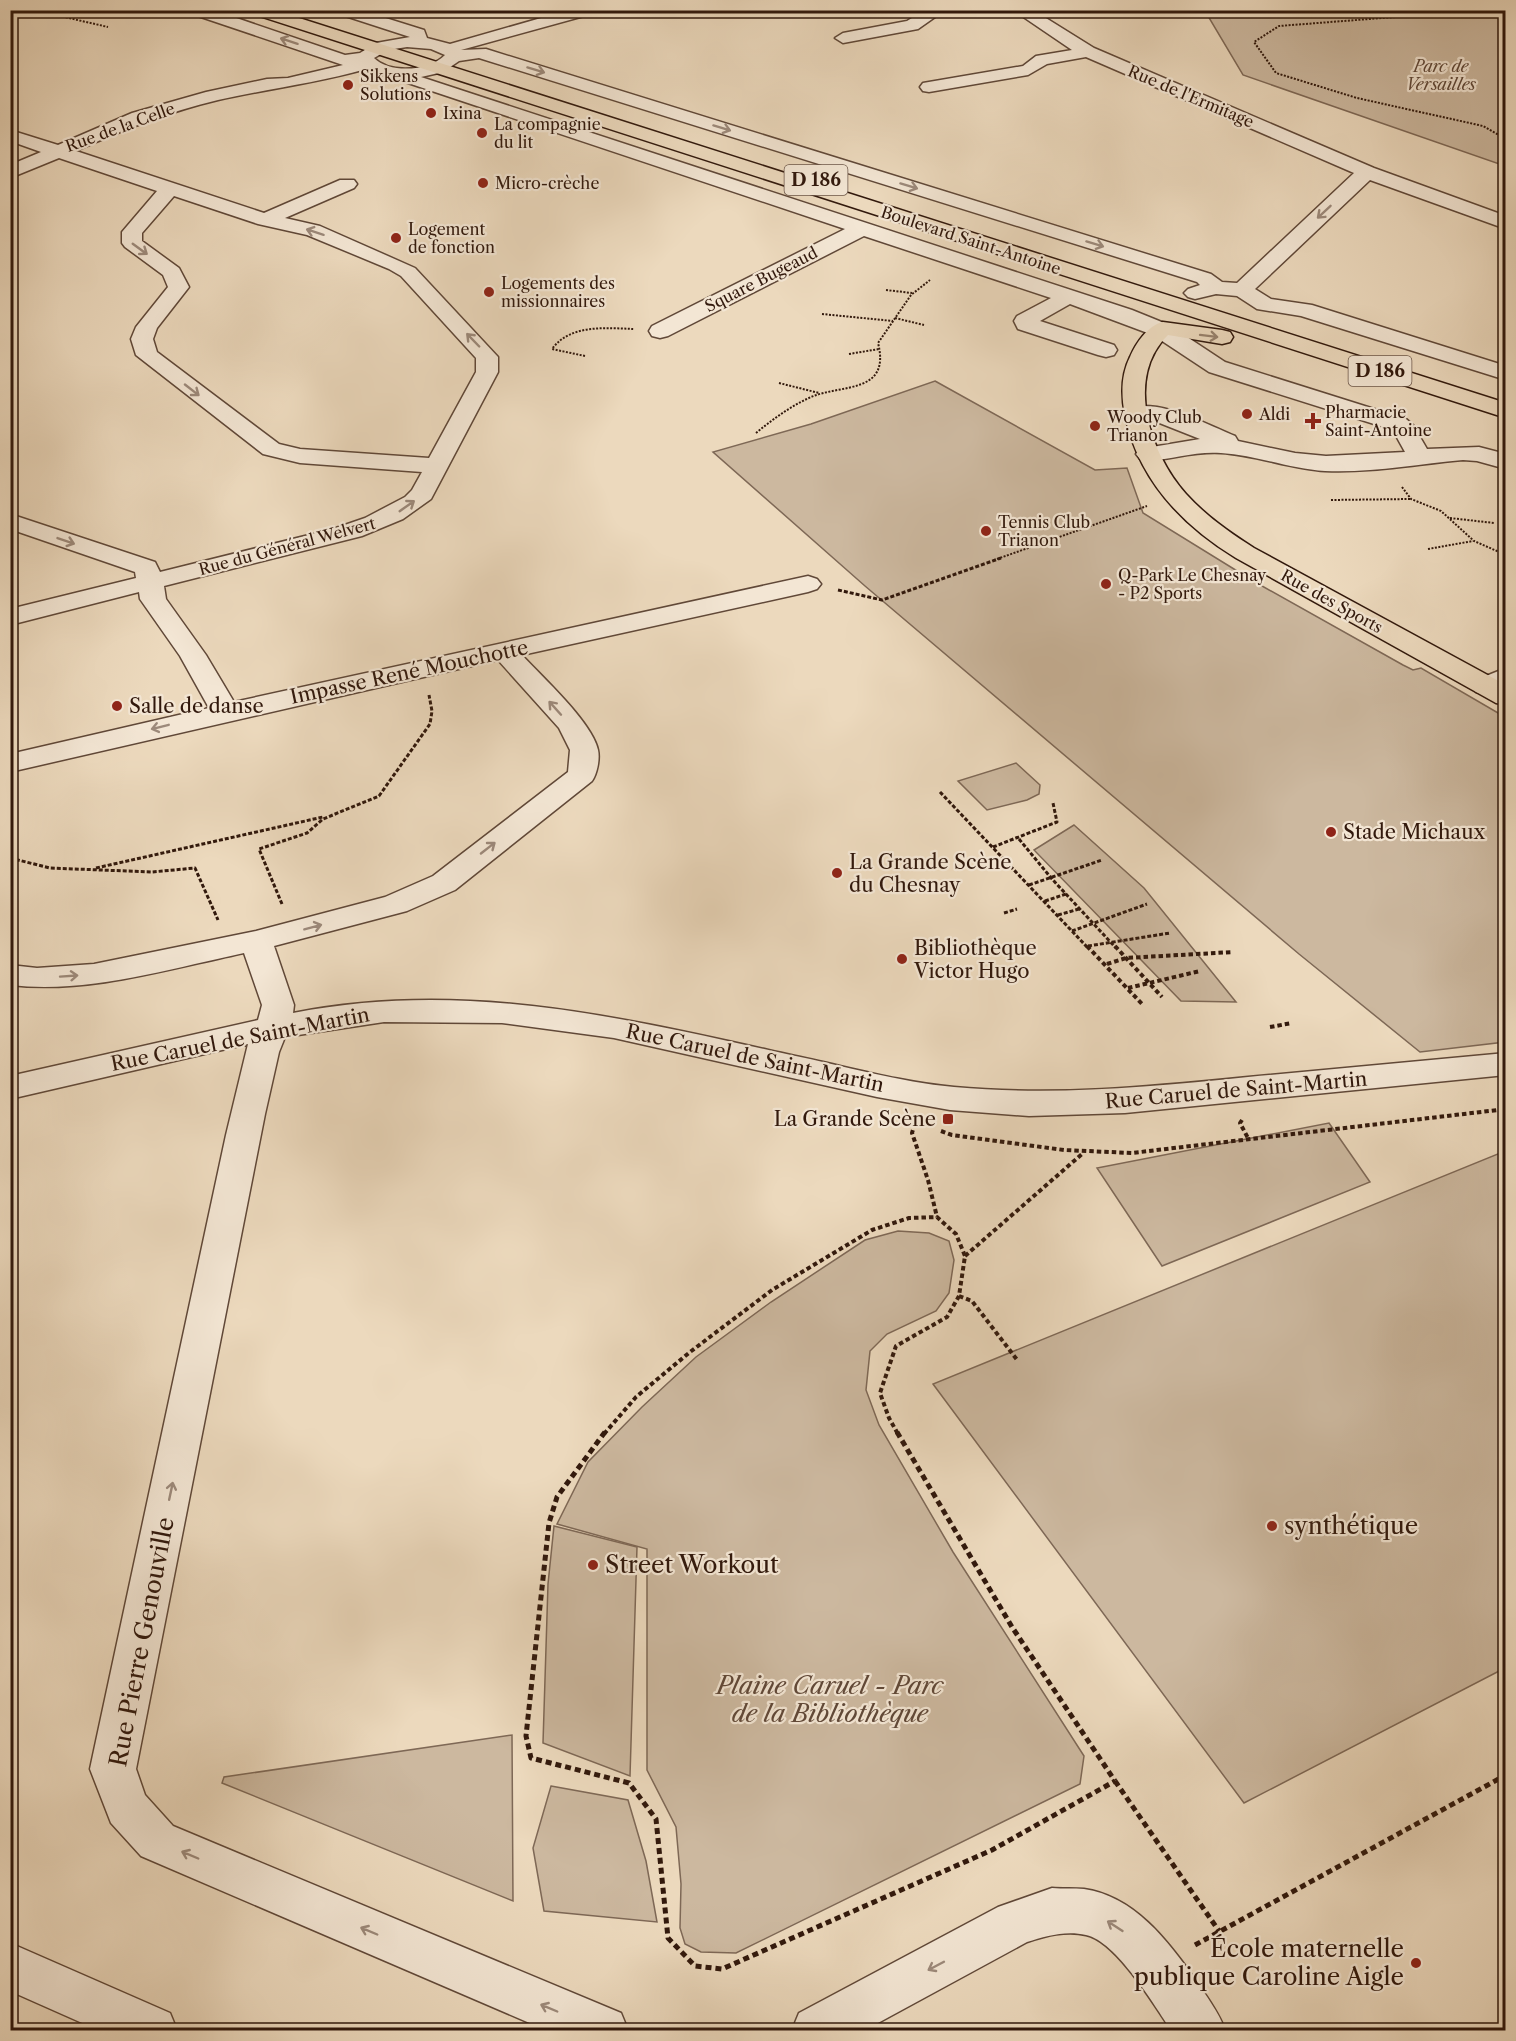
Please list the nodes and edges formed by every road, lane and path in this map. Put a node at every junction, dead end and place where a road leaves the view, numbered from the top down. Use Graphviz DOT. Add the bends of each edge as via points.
graph roads {
  1 [pos="195,10"];
  2 [pos="256,10"];
  3 [pos="281,10"];
  4 [pos="342,10"];
  5 [pos="588,10"];
  6 [pos="937,10"];
  7 [pos="1021,10"];
  8 [pos="1186,10"];
  9 [pos="1489,10"];
  10 [pos="10,13"];
  11 [pos="1181,13"];
  12 [pos="108,27"];
  13 [pos="843,38"];
  14 [pos="419,42"];
  15 [pos="1088,51"];
  16 [pos="375,54"];
  17 [pos="446,59"];
  18 [pos="344,60"];
  19 [pos="386,71"];
  20 [pos="267,84"];
  21 [pos="929,87"];
  22 [pos="10,135"];
  23 [pos="1506,139"];
  24 [pos="57,151"];
  25 [pos="10,172"];
  26 [pos="1367,172"];
  27 [pos="347,184"];
  28 [pos="170,188"];
  29 [pos="265,220"];
  30 [pos="1506,223"];
  31 [pos="863,228"];
  32 [pos="957,260"];
  33 [pos="1216,288"];
  34 [pos="886,290"];
  35 [pos="1242,290"];
  36 [pos="913,293"];
  37 [pos="1069,296"];
  38 [pos="1177,300"];
  39 [pos="822,314"];
  40 [pos="894,319"];
  41 [pos="1263,320"];
  42 [pos="924,325"];
  43 [pos="1162,329"];
  44 [pos="660,330"];
  45 [pos="879,349"];
  46 [pos="1106,350"];
  47 [pos="849,354"];
  48 [pos="585,356"];
  49 [pos="1506,373"];
  50 [pos="779,383"];
  51 [pos="820,393"];
  52 [pos="1506,399"];
  53 [pos="1506,411"];
  54 [pos="1135,413"];
  55 [pos="756,433"];
  56 [pos="1239,447"];
  57 [pos="1148,454"];
  58 [pos="1420,458"];
  59 [pos="1391,462"];
  60 [pos="1506,462"];
  61 [pos="438,466"];
  62 [pos="1411,499"];
  63 [pos="1179,500"];
  64 [pos="1332,500"];
  65 [pos="1449,518"];
  66 [pos="10,521"];
  67 [pos="1494,523"];
  68 [pos="1474,541"];
  69 [pos="1428,549"];
  70 [pos="1506,555"];
  71 [pos="151,583"];
  72 [pos="808,584"];
  73 [pos="10,617"];
  74 [pos="505,652"];
  75 [pos="416,670"];
  76 [pos="1499,686"];
  77 [pos="225,711"];
  78 [pos="10,763"];
  79 [pos="939,792"];
  80 [pos="1053,803"];
  81 [pos="332,815"];
  82 [pos="1019,839"];
  83 [pos="993,847"];
  84 [pos="10,858"];
  85 [pos="1102,860"];
  86 [pos="88,870"];
  87 [pos="1052,879"];
  88 [pos="1029,885"];
  89 [pos="1066,894"];
  90 [pos="1044,901"];
  91 [pos="1147,904"];
  92 [pos="1017,909"];
  93 [pos="1079,909"];
  94 [pos="1004,913"];
  95 [pos="1058,915"];
  96 [pos="1094,924"];
  97 [pos="1072,931"];
  98 [pos="293,932"];
  99 [pos="1170,933"];
  100 [pos="1109,941"];
  101 [pos="243,944"];
  102 [pos="1088,946"];
  103 [pos="1233,952"];
  104 [pos="1126,958"];
  105 [pos="1107,964"];
  106 [pos="1200,971"];
  107 [pos="10,975"];
  108 [pos="1148,982"];
  109 [pos="1128,988"];
  110 [pos="1162,997"];
  111 [pos="1142,1004"];
  112 [pos="1292,1023"];
  113 [pos="1270,1027"];
  114 [pos="272,1029"];
  115 [pos="1506,1064"];
  116 [pos="10,1088"];
  117 [pos="1506,1109"];
  118 [pos="918,1116"];
  119 [pos="932,1125"];
  120 [pos="1083,1154"];
  121 [pos="937,1217"];
  122 [pos="965,1256"];
  123 [pos="959,1296"];
  124 [pos="1018,1361"];
  125 [pos="1506,1775"];
  126 [pos="1116,1780"];
  127 [pos="1219,1931"];
  128 [pos="10,1966"];
  129 [pos="1157,1966"];
  130 [pos="152,2031"];
  131 [pos="603,2031"];
  132 [pos="817,2031"];
  133 [pos="1200,2031"];
  18 -- 1 [label="street, Boulevard Saint-Antoine, one-way"];
  2 -- 16 [label="main road, Boulevard Saint-Antoine / D 186"];
  3 -- 16 [label="main road, Boulevard Saint-Antoine / D 186"];
  4 -- 14 [label="street, Boulevard Saint-Antoine" via="418,34"];
  5 -- 17 [label="street"];
  6 -- 13 [label="street" via="912,26"];
  7 -- 15 [label="street, Rue de l'Ermitage"];
  8 -- 11 [label="path"];
  9 -- 23 [label="path" via="1477,14 1279,26 1254,42 1276,73 1357,98 1483,126"];
  10 -- 12 [label="path" via="63,16"];
  14 -- 16 [label="street, Boulevard Saint-Antoine"];
  14 -- 17 [label="street, Boulevard Saint-Antoine"];
  15 -- 21 [label="street" via="1042,60 1028,70"];
  15 -- 26 [label="street, Rue de l'Ermitage"];
  16 -- 17 [label="main road, Boulevard Saint-Antoine / D 186"];
  16 -- 18 [label="street, Boulevard Saint-Antoine"];
  16 -- 19 [label="street, Boulevard Saint-Antoine"];
  16 -- 20 [label="street, Rue de la Celle" via="341,68"];
  17 -- 19 [label="street, Boulevard Saint-Antoine" via="412,72"];
  17 -- 33 [label="street, Boulevard Saint-Antoine, one-way" via="480,53 1204,278"];
  17 -- 38 [label="main road, Boulevard Saint-Antoine / D 186"];
  18 -- 20 [label="street, Rue de la Celle" via="278,77"];
  19 -- 31 [label="street, Boulevard Saint-Antoine"];
  20 -- 24 [label="street, Rue de la Celle" via="138,117"];
  22 -- 24 [label="street, Rue du Général Welvert"];
  24 -- 25 [label="street, Rue de la Celle"];
  24 -- 28 [label="street, Rue du Général Welvert"];
  26 -- 30 [label="street, Rue de l'Ermitage"];
  26 -- 35 [label="street, one-way"];
  27 -- 29 [label="street"];
  28 -- 29 [label="street, Rue du Général Welvert"];
  28 -- 61 [label="street, one-way" via="132,232 132,243 172,272 179,287 147,327 142,339 147,355 271,449 300,456"];
  61 -- 29 [label="street, Rue du Général Welvert, one-way" via="487,372 487,357 408,272 312,230"];
  31 -- 32 [label="street, Boulevard Saint-Antoine"];
  31 -- 44 [label="street, Square Bugeaud"];
  32 -- 36 [label="path"];
  32 -- 37 [label="street, Boulevard Saint-Antoine"];
  33 -- 35 [label="street"];
  33 -- 38 [label="street"];
  34 -- 36 [label="path"];
  35 -- 41 [label="street, Boulevard Saint-Antoine"];
  36 -- 40 [label="path"];
  37 -- 43 [label="street, Boulevard Saint-Antoine"];
  37 -- 46 [label="street" via="1031,316 1026,324"];
  38 -- 41 [label="main road, Boulevard Saint-Antoine / D 186"];
  38 -- 43 [label="main road, Rue des Sports" via="1158,312"];
  39 -- 40 [label="path"];
  40 -- 42 [label="path"];
  40 -- 45 [label="path" via="878,343"];
  43 -- 41 [label="main road, one-way" via="1232,338"];
  41 -- 49 [label="street" via="1304,310"];
  41 -- 52 [label="main road, Boulevard Saint-Antoine / D 186"];
  41 -- 53 [label="main road, Boulevard Saint-Antoine / D 186"];
  43 -- 54 [label="main road, Rue des Sports" via="1149,341 1136,366 1131,388"];
  43 -- 58 [label="street, Boulevard Saint-Antoine" via="1217,367 1398,424"];
  44 -- 48 [label="path" via="603,328 572,332 552,349"];
  45 -- 47 [label="path"];
  45 -- 51 [label="path" via="880,370 864,383"];
  50 -- 51 [label="path"];
  51 -- 55 [label="path"];
  54 -- 56 [label="street" via="1161,415 1195,426"];
  54 -- 57 [label="main road, Rue des Sports"];
  56 -- 57 [label="street" via="1188,446"];
  56 -- 59 [label="street" via="1307,462"];
  57 -- 63 [label="main road, Rue des Sports"];
  58 -- 59 [label="street"];
  58 -- 60 [label="street" via="1463,453"];
  59 -- 62 [label="path" via="1404,493"];
  71 -- 61 [label="street, Rue du Général Welvert, one-way" via="375,524 413,503"];
  62 -- 64 [label="path"];
  62 -- 65 [label="path"];
  63 -- 72 [label="path" via="1141,507 882,600"];
  63 -- 76 [label="main road, Rue des Sports" via="1238,548"];
  65 -- 67 [label="path"];
  65 -- 68 [label="path"];
  66 -- 71 [label="street, one-way" via="146,567"];
  68 -- 69 [label="path"];
  68 -- 70 [label="path"];
  71 -- 73 [label="street, Rue du Général Welvert"];
  71 -- 77 [label="street" via="153,599 193,655"];
  72 -- 74 [label="street, Impasse René Mouchotte"];
  74 -- 75 [label="street, Impasse René Mouchotte"];
  98 -- 74 [label="street, one-way" via="396,904 444,883 582,775 584,750 571,725"];
  75 -- 77 [label="street, Impasse René Mouchotte"];
  75 -- 81 [label="path" via="427,682 430,724 379,796"];
  77 -- 78 [label="street, Impasse René Mouchotte, one-way"];
  79 -- 83 [label="path"];
  80 -- 82 [label="path" via="1057,822"];
  81 -- 86 [label="path"];
  81 -- 98 [label="path" via="307,833 259,849"];
  82 -- 83 [label="path"];
  82 -- 87 [label="path"];
  83 -- 88 [label="path"];
  84 -- 86 [label="path"];
  85 -- 87 [label="path"];
  86 -- 101 [label="path" via="152,872 195,868"];
  87 -- 88 [label="path"];
  87 -- 89 [label="path"];
  88 -- 90 [label="path"];
  89 -- 90 [label="path"];
  89 -- 93 [label="path"];
  90 -- 95 [label="path"];
  91 -- 96 [label="path"];
  92 -- 94 [label="path"];
  93 -- 95 [label="path"];
  93 -- 96 [label="path"];
  95 -- 97 [label="path"];
  96 -- 97 [label="path"];
  96 -- 100 [label="path"];
  97 -- 102 [label="path"];
  98 -- 101 [label="street"];
  99 -- 100 [label="path"];
  100 -- 102 [label="path"];
  100 -- 104 [label="path"];
  107 -- 101 [label="street, one-way" via="37,978 94,974"];
  101 -- 114 [label="street, Rue Pierre Genouville" via="278,1005"];
  102 -- 105 [label="path"];
  103 -- 104 [label="path"];
  104 -- 105 [label="path"];
  104 -- 108 [label="path"];
  105 -- 109 [label="path"];
  106 -- 108 [label="path"];
  108 -- 109 [label="path"];
  108 -- 110 [label="path"];
  109 -- 111 [label="path"];
  112 -- 113 [label="path"];
  114 -- 115 [label="street, Rue Caruel de Saint-Martin" via="384,1011 502,1012 614,1027 940,1096 1029,1104 1125,1101"];
  114 -- 116 [label="street, Rue Caruel de Saint-Martin"];
  131 -- 114 [label="street, Rue Pierre Genouville, one-way" via="157,1841 128,1808 113,1769 234,1176 263,1049"];
  117 -- 120 [label="path" via="1142,1151"];
  118 -- 121 [label="path" via="912,1133"];
  119 -- 120 [label="path" via="952,1135"];
  120 -- 122 [label="path"];
  121 -- 122 [label="path" via="956,1234"];
  121 -- 126 [label="path" via="909,1218 872,1230 772,1290 636,1397 597,1442 557,1497 549,1523 526,1736 531,1758 629,1783 656,1819 668,1938 695,1966 722,1969 992,1850"];
  122 -- 123 [label="path"];
  123 -- 124 [label="path" via="972,1301"];
  123 -- 126 [label="path" via="947,1317 896,1346 880,1393 889,1418 971,1560"];
  125 -- 127 [label="path"];
  126 -- 127 [label="path"];
  127 -- 129 [label="path"];
  128 -- 130 [label="street"];
  129 -- 132 [label="street, one-way" via="1125,1932 1105,1919 1086,1912 1052,1911 1015,1923"];
  129 -- 133 [label="street"];
}
